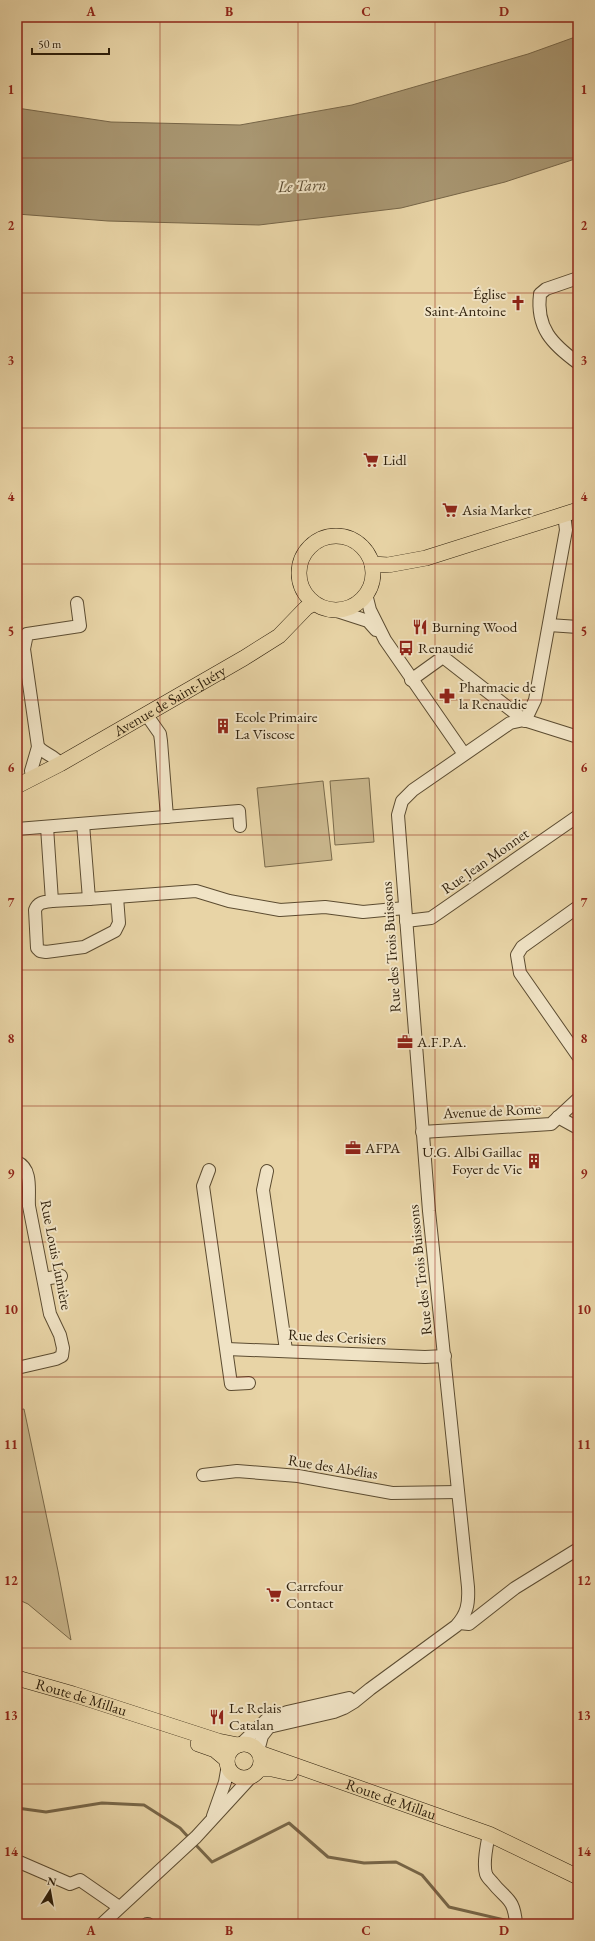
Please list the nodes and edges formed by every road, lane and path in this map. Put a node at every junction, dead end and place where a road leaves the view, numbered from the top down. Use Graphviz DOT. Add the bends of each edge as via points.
graph roads {
  1 [pos="578,278"];
  2 [pos="578,363"];
  3 [pos="571,512"];
  4 [pos="372,564"];
  5 [pos="366,594"];
  6 [pos="77,603"];
  7 [pos="314,603"];
  8 [pos="334,610"];
  9 [pos="549,625"];
  10 [pos="578,627"];
  11 [pos="385,640"];
  12 [pos="411,680"];
  13 [pos="146,714"];
  14 [pos="524,720"];
  15 [pos="578,737"];
  16 [pos="38,747"];
  17 [pos="464,754"];
  18 [pos="60,764"];
  19 [pos="34,778"];
  20 [pos="17,786"];
  21 [pos="578,816"];
  22 [pos="167,817"];
  23 [pos="83,824"];
  24 [pos="240,826"];
  25 [pos="47,827"];
  26 [pos="17,829"];
  27 [pos="117,897"];
  28 [pos="89,899"];
  29 [pos="52,901"];
  30 [pos="405,908"];
  31 [pos="575,909"];
  32 [pos="406,921"];
  33 [pos="578,1056"];
  34 [pos="578,1099"];
  35 [pos="558,1117"];
  36 [pos="578,1128"];
  37 [pos="422,1132"];
  38 [pos="17,1162"];
  39 [pos="209,1170"];
  40 [pos="267,1171"];
  41 [pos="61,1276"];
  42 [pos="44,1279"];
  43 [pos="227,1349"];
  44 [pos="286,1350"];
  45 [pos="445,1356"];
  46 [pos="17,1368"];
  47 [pos="249,1383"];
  48 [pos="203,1475"];
  49 [pos="458,1492"];
  50 [pos="578,1549"];
  51 [pos="490,1606"];
  52 [pos="468,1608"];
  53 [pos="458,1623"];
  54 [pos="17,1678"];
  55 [pos="17,1682"];
  56 [pos="370,1689"];
  57 [pos="239,1745"];
  58 [pos="259,1752"];
  59 [pos="227,1763"];
  60 [pos="256,1773"];
  61 [pos="211,1822"];
  62 [pos="488,1839"];
  63 [pos="522,1850"];
  64 [pos="17,1862"];
  65 [pos="578,1877"];
  66 [pos="119,1907"];
  67 [pos="516,1919"];
  68 [pos="102,1924"];
  1 -- 2 [label="street" via="546,289 540,294 538,309 547,334 561,350"];
  3 -- 4 [label="main road" via="406,562"];
  3 -- 9 [label="street"];
  4 -- 5 [label="main road" via="372,582"];
  4 -- 7 [label="main road" via="363,548 345,537 334,536 314,543 306,551 299,573 301,585"];
  5 -- 8 [label="main road" via="358,603"];
  5 -- 11 [label="street" via="370,610"];
  6 -- 16 [label="street" via="80,626 27,634 24,649"];
  7 -- 8 [label="main road"];
  7 -- 13 [label="main road, Avenue de Saint-Juéry" via="279,636"];
  8 -- 11 [label="street" via="368,621"];
  9 -- 10 [label="street"];
  9 -- 14 [label="street" via="535,700"];
  11 -- 12 [label="street"];
  12 -- 14 [label="street" via="443,657"];
  12 -- 17 [label="street"];
  13 -- 18 [label="main road, Avenue de Saint-Juéry"];
  13 -- 22 [label="street" via="160,734"];
  14 -- 15 [label="street"];
  14 -- 17 [label="street" via="510,723"];
  16 -- 18 [label="street" via="45,754 55,757"];
  16 -- 19 [label="street" via="31,771"];
  17 -- 30 [label="street, Rue des Trois Buissons" via="413,790 402,801 398,816"];
  18 -- 19 [label="main road, Avenue de Saint-Juéry"];
  19 -- 20 [label="main road, Avenue de Saint-Juéry"];
  21 -- 32 [label="street, Rue Jean Monnet" via="431,918"];
  22 -- 23 [label="street"];
  22 -- 24 [label="street" via="239,811"];
  23 -- 25 [label="street"];
  23 -- 28 [label="street"];
  25 -- 26 [label="street"];
  25 -- 29 [label="street"];
  27 -- 28 [label="street"];
  27 -- 29 [label="street" via="119,923 116,931 84,947 40,951 35,910 42,902"];
  27 -- 30 [label="street" via="196,891 230,901 280,910 325,907 363,912"];
  28 -- 29 [label="street"];
  30 -- 32 [label="street, Rue des Trois Buissons"];
  31 -- 33 [label="street" via="522,947 517,959 520,973"];
  32 -- 37 [label="street, Rue des Trois Buissons"];
  34 -- 35 [label="street, Avenue de Rome"];
  35 -- 36 [label="street"];
  35 -- 37 [label="street, Avenue de Rome" via="552,1124"];
  37 -- 45 [label="street, Rue des Trois Buissons"];
  38 -- 42 [label="street, Rue Louis Lumière" via="24,1168 28,1178 29,1206"];
  39 -- 43 [label="street" via="204,1186"];
  40 -- 44 [label="street" via="264,1190"];
  41 -- 42 [label="street"];
  42 -- 46 [label="street, Rue Louis Lumière" via="52,1320 60,1335 62,1356"];
  43 -- 44 [label="street, Rue des Cerisiers"];
  43 -- 47 [label="street" via="231,1384"];
  44 -- 45 [label="street, Rue des Cerisiers"];
  45 -- 49 [label="street, Rue des Trois Buissons"];
  48 -- 49 [label="street, Rue des Abélias" via="237,1471 298,1476 392,1493"];
  49 -- 52 [label="street, Rue des Trois Buissons"];
  50 -- 51 [label="street" via="514,1588"];
  51 -- 52 [label="street"];
  51 -- 53 [label="street" via="469,1624"];
  52 -- 53 [label="street"];
  53 -- 56 [label="street"];
  54 -- 57 [label="main road, Route de Millau" via="218,1741"];
  55 -- 59 [label="main road, Route de Millau" via="215,1750"];
  56 -- 57 [label="street" via="342,1701 287,1712 266,1720"];
  56 -- 58 [label="street" via="354,1702 334,1712 269,1727 262,1736"];
  57 -- 58 [label="main road" via="251,1745"];
  57 -- 59 [label="main road" via="230,1751"];
  58 -- 60 [label="main road" via="261,1758"];
  58 -- 63 [label="main road, Route de Millau" via="453,1820"];
  59 -- 60 [label="main road" via="234,1775 239,1778"];
  59 -- 61 [label="street" via="225,1782"];
  60 -- 61 [label="street"];
  60 -- 62 [label="main road, Route de Millau" via="272,1769 290,1773"];
  61 -- 66 [label="street"];
  62 -- 63 [label="main road, Route de Millau"];
  62 -- 67 [label="street" via="486,1875 509,1899"];
  63 -- 65 [label="main road, Route de Millau"];
  64 -- 66 [label="street" via="70,1884 80,1880"];
  66 -- 68 [label="street"];
}
